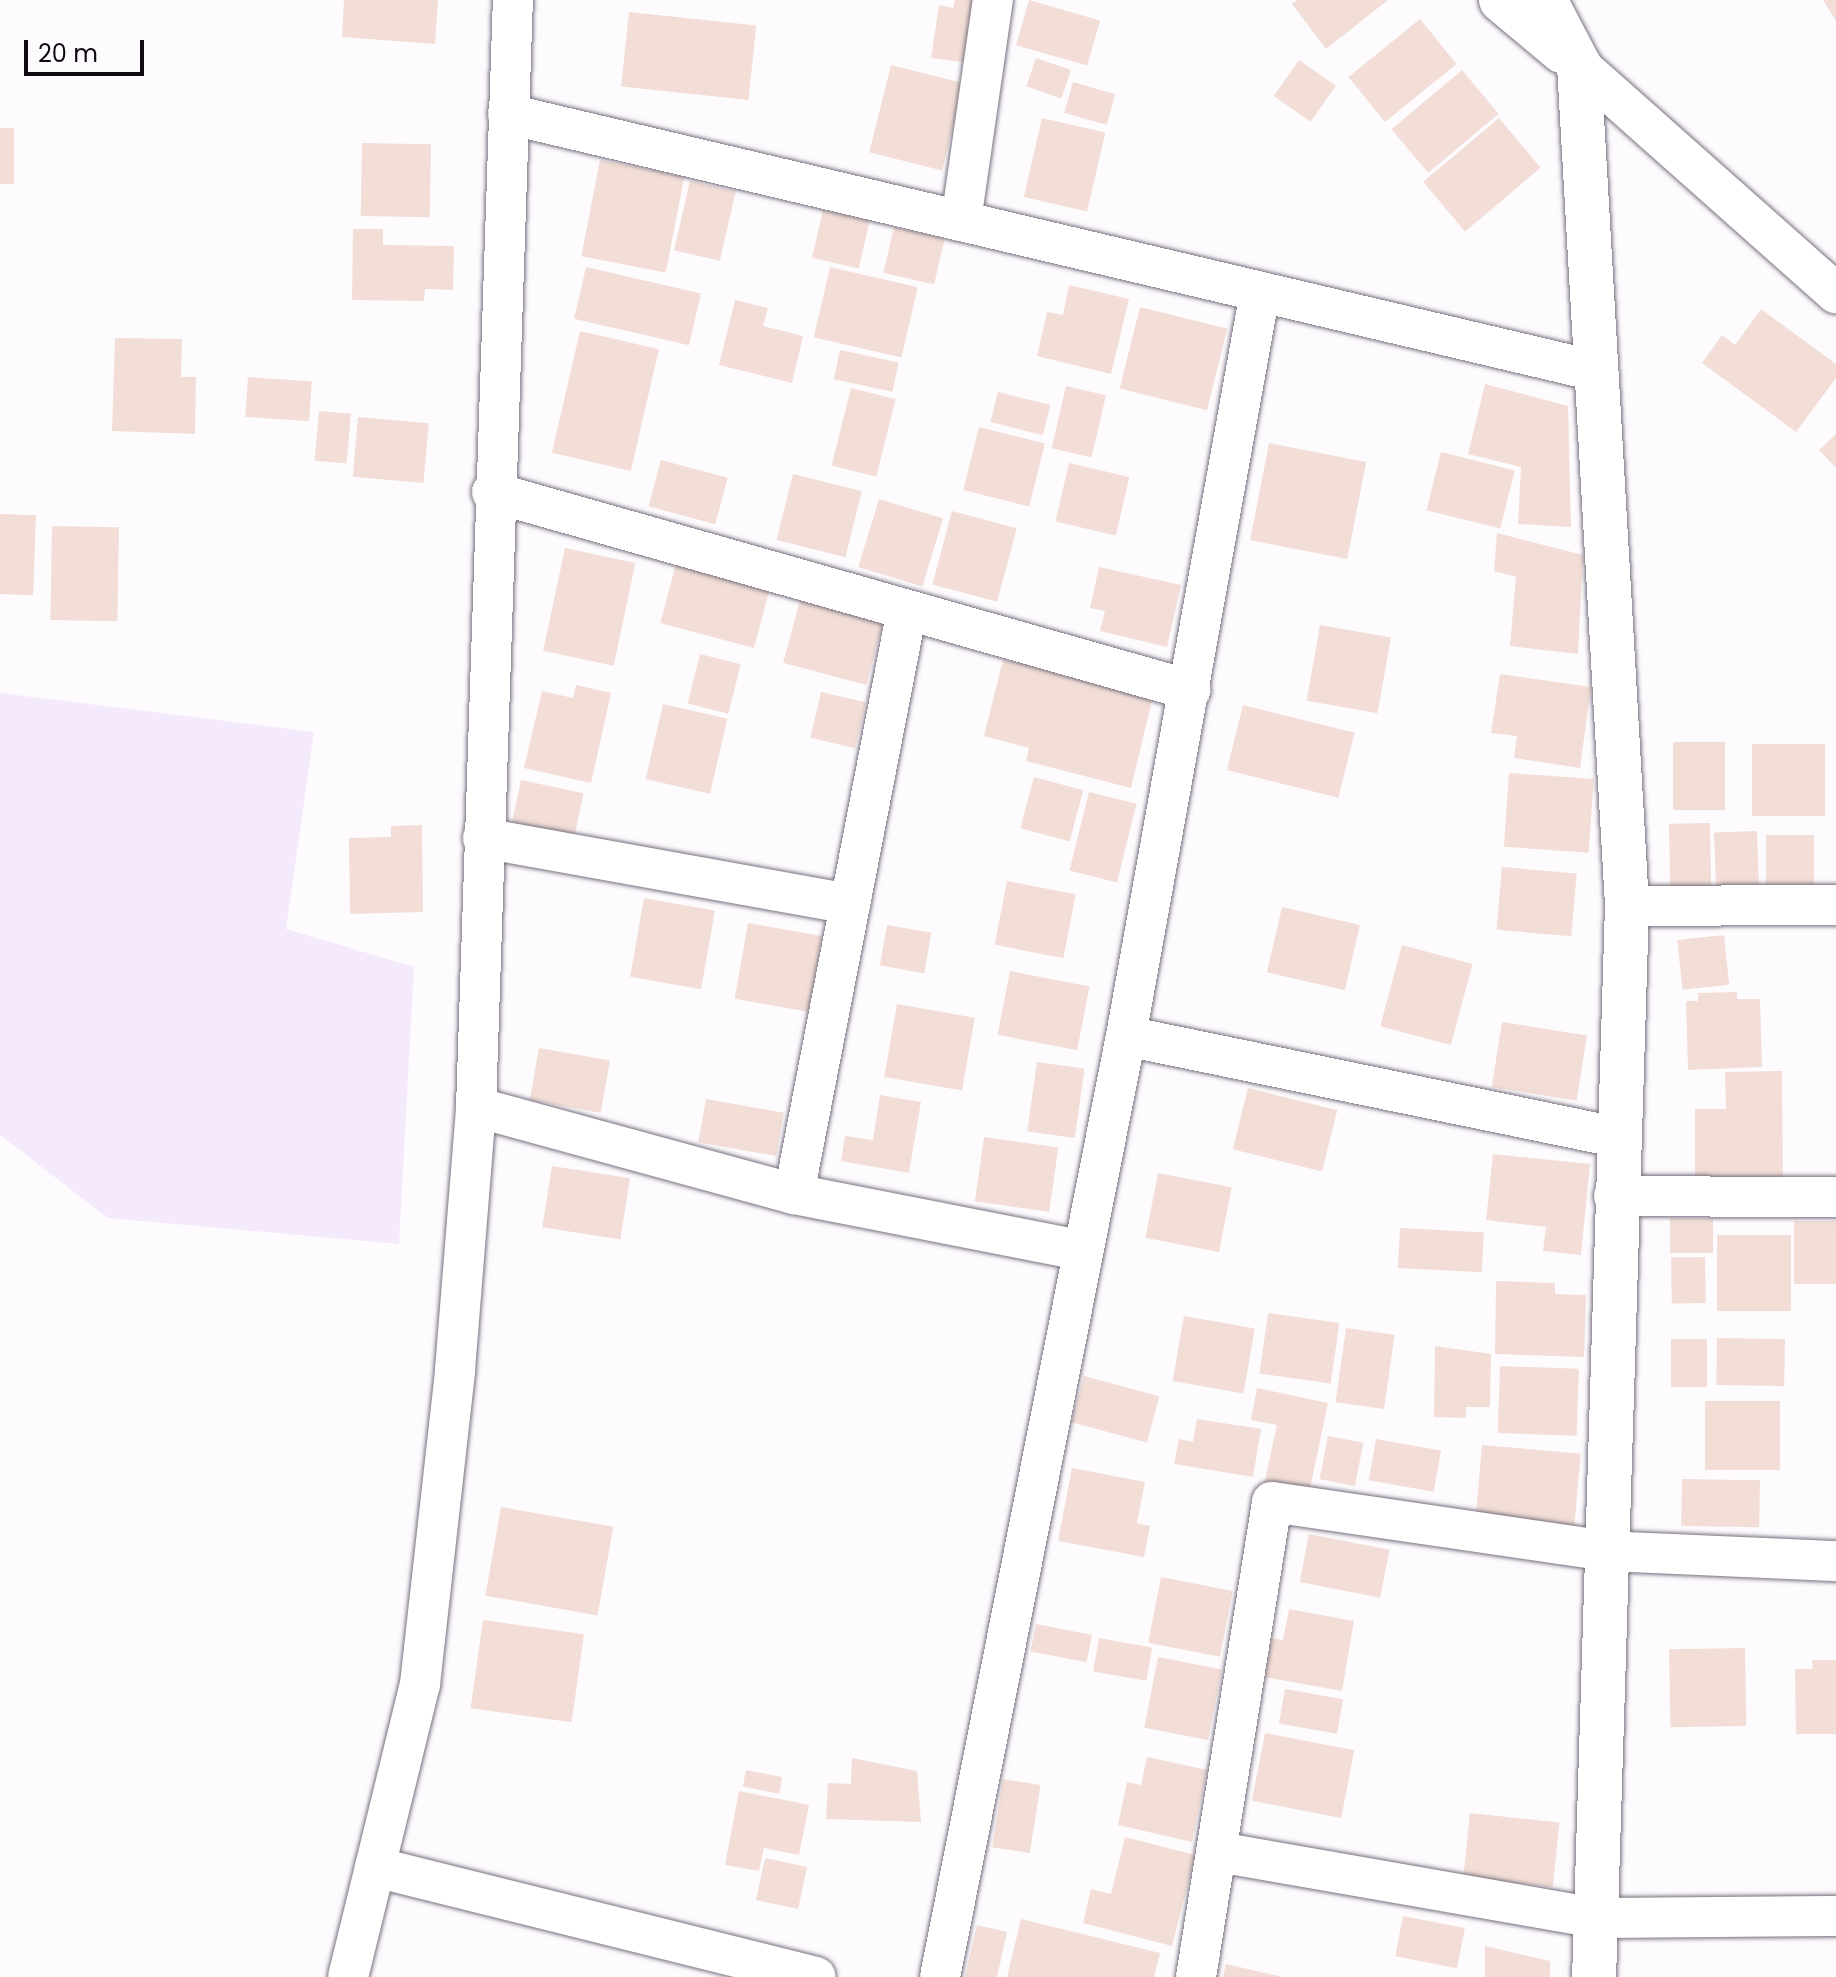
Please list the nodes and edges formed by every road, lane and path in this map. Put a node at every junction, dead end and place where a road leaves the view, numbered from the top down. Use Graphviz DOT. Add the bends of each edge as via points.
graph roads {
  1 [pos="513,0"];
  2 [pos="993,0"];
  3 [pos="1501,0"];
  4 [pos="1545,0"];
  5 [pos="1579,65"];
  6 [pos="508,114"];
  7 [pos="961,221"];
  8 [pos="1260,292"];
  9 [pos="1836,293"];
  10 [pos="1596,371"];
  11 [pos="492,492"];
  12 [pos="907,610"];
  13 [pos="1190,690"];
  14 [pos="483,838"];
  15 [pos="850,904"];
  16 [pos="1836,905"];
  17 [pos="1627,906"];
  18 [pos="1126,1036"];
  19 [pos="476,1107"];
  20 [pos="1616,1137"];
  21 [pos="794,1194"];
  22 [pos="1614,1196"];
  23 [pos="1836,1197"];
  24 [pos="1079,1250"];
  25 [pos="1606,1551"];
  26 [pos="1836,1561"];
  27 [pos="1218,1852"];
  28 [pos="375,1867"];
  29 [pos="1836,1916"];
  30 [pos="1597,1918"];
  31 [pos="348,1977"];
  32 [pos="815,1977"];
  33 [pos="940,1977"];
  34 [pos="1196,1977"];
  35 [pos="1594,1977"];
  1 -- 6 [label="street"];
  2 -- 7 [label="street"];
  3 -- 5 [label="street"];
  4 -- 5 [label="street"];
  5 -- 9 [label="street"];
  5 -- 10 [label="street"];
  6 -- 7 [label="street"];
  6 -- 11 [label="street"];
  7 -- 8 [label="street"];
  8 -- 10 [label="street"];
  8 -- 13 [label="street"];
  10 -- 17 [label="street"];
  11 -- 12 [label="street"];
  11 -- 14 [label="street"];
  12 -- 13 [label="street"];
  12 -- 15 [label="street"];
  13 -- 18 [label="street"];
  14 -- 15 [label="street"];
  14 -- 19 [label="street"];
  15 -- 21 [label="street"];
  16 -- 17 [label="street"];
  17 -- 20 [label="street"];
  18 -- 20 [label="street"];
  18 -- 24 [label="street"];
  19 -- 21 [label="street"];
  19 -- 28 [label="street" via="420,1684"];
  20 -- 22 [label="street"];
  21 -- 24 [label="street"];
  22 -- 23 [label="street"];
  22 -- 25 [label="street"];
  24 -- 33 [label="street"];
  25 -- 26 [label="street"];
  25 -- 27 [label="street" via="1272,1502"];
  25 -- 30 [label="street"];
  27 -- 30 [label="street"];
  27 -- 34 [label="street"];
  28 -- 31 [label="street"];
  28 -- 32 [label="street"];
  29 -- 30 [label="street"];
  30 -- 35 [label="street"];
}
